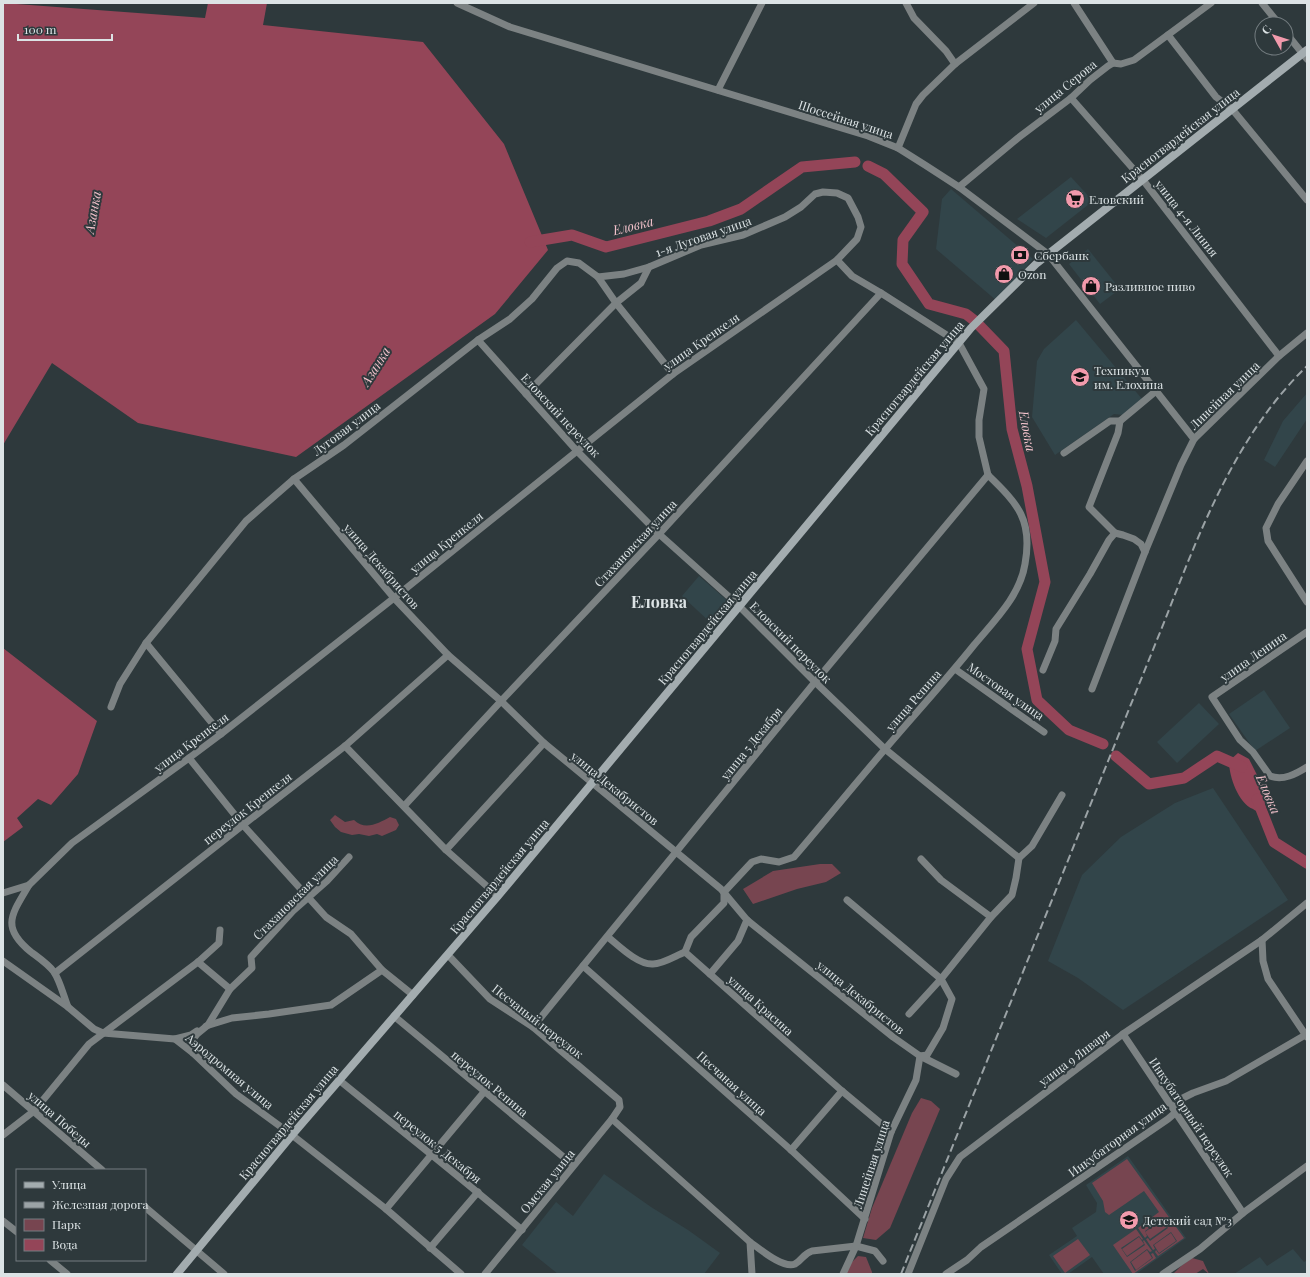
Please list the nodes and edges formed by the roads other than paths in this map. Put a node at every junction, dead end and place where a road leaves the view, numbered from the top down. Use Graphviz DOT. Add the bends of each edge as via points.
graph roads {
  1 [pos="456,3"];
  2 [pos="762,3"];
  3 [pos="906,3"];
  4 [pos="1034,3"];
  5 [pos="1074,3"];
  6 [pos="1212,3"];
  7 [pos="1262,3"];
  8 [pos="1273,16"];
  9 [pos="1168,35"];
  10 [pos="1294,41"];
  11 [pos="1306,54"];
  12 [pos="1113,63"];
  13 [pos="955,64"];
  14 [pos="718,90"];
  15 [pos="1072,98"];
  16 [pos="1232,109"];
  17 [pos="898,148"];
  18 [pos="1143,180"];
  19 [pos="959,187"];
  20 [pos="838,193"];
  21 [pos="1307,200"];
  22 [pos="1048,254"];
  23 [pos="837,260"];
  24 [pos="649,266"];
  25 [pos="598,277"];
  26 [pos="881,293"];
  27 [pos="616,303"];
  28 [pos="1307,333"];
  29 [pos="478,340"];
  30 [pos="959,343"];
  31 [pos="1279,356"];
  32 [pos="673,374"];
  33 [pos="1156,391"];
  34 [pos="526,394"];
  35 [pos="1120,421"];
  36 [pos="1194,439"];
  37 [pos="577,451"];
  38 [pos="1064,454"];
  39 [pos="1307,461"];
  40 [pos="988,475"];
  41 [pos="294,479"];
  42 [pos="659,534"];
  43 [pos="1115,534"];
  44 [pos="1145,552"];
  45 [pos="394,598"];
  46 [pos="1307,602"];
  47 [pos="740,607"];
  48 [pos="1307,632"];
  49 [pos="146,643"];
  50 [pos="448,655"];
  51 [pos="955,668"];
  52 [pos="1043,670"];
  53 [pos="816,682"];
  54 [pos="1092,689"];
  55 [pos="501,701"];
  56 [pos="111,708"];
  57 [pos="1044,732"];
  58 [pos="221,734"];
  59 [pos="544,743"];
  60 [pos="345,746"];
  61 [pos="885,748"];
  62 [pos="190,758"];
  63 [pos="1307,766"];
  64 [pos="592,783"];
  65 [pos="1062,795"];
  66 [pos="404,806"];
  67 [pos="243,824"];
  68 [pos="446,850"];
  69 [pos="676,852"];
  70 [pos="349,857"];
  71 [pos="1019,858"];
  72 [pos="922,859"];
  73 [pos="29,886"];
  74 [pos="724,892"];
  75 [pos="3,894"];
  76 [pos="498,896"];
  77 [pos="308,898"];
  78 [pos="847,900"];
  79 [pos="1307,903"];
  80 [pos="992,917"];
  81 [pos="747,920"];
  82 [pos="220,930"];
  83 [pos="608,937"];
  84 [pos="1262,940"];
  85 [pos="685,952"];
  86 [pos="448,955"];
  87 [pos="3,961"];
  88 [pos="198,962"];
  89 [pos="583,966"];
  90 [pos="382,970"];
  91 [pos="55,973"];
  92 [pos="710,974"];
  93 [pos="941,979"];
  94 [pos="230,989"];
  95 [pos="413,995"];
  96 [pos="68,1008"];
  97 [pos="909,1014"];
  98 [pos="394,1016"];
  99 [pos="208,1025"];
  100 [pos="533,1027"];
  101 [pos="103,1033"];
  102 [pos="1123,1034"];
  103 [pos="1307,1036"];
  104 [pos="175,1040"];
  105 [pos="193,1053"];
  106 [pos="920,1056"];
  107 [pos="956,1074"];
  108 [pos="339,1080"];
  109 [pos="3,1085"];
  110 [pos="842,1091"];
  111 [pos="484,1092"];
  112 [pos="619,1100"];
  113 [pos="34,1111"];
  114 [pos="1176,1113"];
  115 [pos="612,1119"];
  116 [pos="891,1132"];
  117 [pos="3,1135"];
  118 [pos="292,1135"];
  119 [pos="791,1150"];
  120 [pos="430,1155"];
  121 [pos="573,1166"];
  122 [pos="1307,1166"];
  123 [pos="101,1169"];
  124 [pos="478,1192"];
  125 [pos="146,1208"];
  126 [pos="386,1209"];
  127 [pos="1243,1213"];
  128 [pos="865,1219"];
  129 [pos="3,1221"];
  130 [pos="522,1230"];
  131 [pos="16,1231"];
  132 [pos="750,1242"];
  133 [pos="856,1246"];
  134 [pos="430,1248"];
  135 [pos="196,1251"];
  136 [pos="51,1261"];
  137 [pos="883,1261"];
  138 [pos="68,1274"];
  139 [pos="177,1274"];
  140 [pos="224,1274"];
  141 [pos="461,1274"];
  142 [pos="485,1274"];
  143 [pos="752,1274"];
  144 [pos="843,1274"];
  145 [pos="908,1274"];
  146 [pos="946,1274"];
  147 [pos="1163,1274"];
  1 -- 14 [label="street, Шоссейная улица" via="510,26"];
  2 -- 14 [label="street"];
  3 -- 13 [label="street" via="914,18"];
  4 -- 13 [label="street"];
  5 -- 12 [label="street"];
  6 -- 9 [label="street, улица Серова"];
  7 -- 8 [label="street"];
  9 -- 12 [label="street, улица Серова" via="1134,60 1121,64"];
  9 -- 16 [label="street" via="1216,97"];
  10 -- 11 [label="street"];
  11 -- 16 [label="main road, Красногвардейская улица"];
  12 -- 15 [label="street, улица Серова" via="1090,80"];
  13 -- 17 [label="street" via="916,104"];
  14 -- 17 [label="street, Шоссейная улица" via="868,136"];
  15 -- 18 [label="street, улица 4-я Линия"];
  15 -- 19 [label="street, улица Серова"];
  16 -- 18 [label="main road, Красногвардейская улица"];
  16 -- 21 [label="street"];
  17 -- 19 [label="street, Шоссейная улица"];
  18 -- 22 [label="main road, Красногвардейская улица"];
  18 -- 31 [label="street, улица 4-я Линия"];
  19 -- 22 [label="street, Шоссейная улица"];
  20 -- 23 [label="street, улица Кренкеля" via="848,198 862,227 856,239"];
  20 -- 24 [label="street, 1-я Луговая улица" via="815,194 785,217 743,235 701,245"];
  22 -- 30 [label="main road, Красногвардейская улица" via="981,318"];
  22 -- 33 [label="street, Шоссейная улица"];
  23 -- 26 [label="street" via="852,276"];
  23 -- 32 [label="street, улица Кренкеля"];
  24 -- 25 [label="street" via="624,274"];
  24 -- 27 [label="street, 1-я Луговая улица" via="641,283"];
  25 -- 27 [label="street"];
  25 -- 29 [label="street, Луговая улица" via="579,263 567,261 556,268 532,299 510,319"];
  26 -- 30 [label="street"];
  26 -- 42 [label="street, Стахановская улица"];
  27 -- 32 [label="street"];
  27 -- 34 [label="street, 1-я Луговая улица"];
  28 -- 31 [label="street, Линейная улица"];
  29 -- 34 [label="street, Еловский переулок"];
  29 -- 41 [label="street, Луговая улица" via="344,444"];
  30 -- 40 [label="street" via="984,389 979,437"];
  30 -- 47 [label="main road, Красногвардейская улица"];
  31 -- 36 [label="street, Линейная улица"];
  32 -- 37 [label="street, улица Кренкеля"];
  33 -- 35 [label="street"];
  33 -- 36 [label="street, Шоссейная улица"];
  34 -- 37 [label="street, Еловский переулок"];
  35 -- 38 [label="street" via="1110,421"];
  35 -- 43 [label="street" via="1118,433 1089,507"];
  36 -- 44 [label="street, Линейная улица"];
  37 -- 42 [label="street, Еловский переулок"];
  37 -- 45 [label="street, улица Кренкеля"];
  39 -- 46 [label="street" via="1278,504 1266,528 1268,541"];
  40 -- 51 [label="street, улица Репина" via="1009,496 1025,521 1025,564 1021,581 1007,606"];
  40 -- 53 [label="street, улица 5 Декабря"];
  41 -- 45 [label="street, улица Декабристов"];
  41 -- 49 [label="street, Луговая улица" via="246,521"];
  42 -- 47 [label="street, Еловский переулок"];
  42 -- 55 [label="street, Стахановская улица"];
  43 -- 44 [label="street" via="1134,539 1141,544"];
  43 -- 52 [label="street" via="1056,629 1055,641"];
  44 -- 54 [label="street, Линейная улица"];
  45 -- 50 [label="street, улица Декабристов"];
  45 -- 58 [label="street, улица Кренкеля"];
  47 -- 53 [label="street, Еловский переулок"];
  47 -- 64 [label="main road, Красногвардейская улица"];
  48 -- 63 [label="street, улица Ленина" via="1212,697 1240,740 1253,752 1270,776 1282,778"];
  49 -- 56 [label="street, Луговая улица" via="120,684"];
  49 -- 58 [label="street"];
  50 -- 55 [label="street, улица Декабристов"];
  50 -- 60 [label="street, переулок Кренкеля"];
  51 -- 57 [label="street, Мостовая улица"];
  51 -- 61 [label="street, улица Репина"];
  53 -- 61 [label="street, Еловский переулок"];
  53 -- 69 [label="street, улица 5 Декабря"];
  55 -- 59 [label="street, улица Декабристов"];
  55 -- 66 [label="street, Стахановская улица"];
  58 -- 62 [label="street, улица Кренкеля"];
  59 -- 64 [label="street, улица Декабристов"];
  59 -- 68 [label="street"];
  60 -- 66 [label="street"];
  60 -- 67 [label="street, переулок Кренкеля"];
  61 -- 71 [label="street, Еловский переулок"];
  61 -- 74 [label="street, улица Репина" via="794,857 779,862 761,859 752,862"];
  62 -- 67 [label="street"];
  62 -- 73 [label="street, улица Кренкеля" via="72,843"];
  64 -- 69 [label="street, улица Декабристов"];
  64 -- 76 [label="main road, Красногвардейская улица"];
  65 -- 71 [label="street" via="1032,846"];
  66 -- 68 [label="street"];
  67 -- 77 [label="street"];
  67 -- 91 [label="street, переулок Кренкеля"];
  68 -- 76 [label="street"];
  69 -- 74 [label="street, улица Декабристов"];
  69 -- 83 [label="street, улица 5 Декабря"];
  70 -- 77 [label="street, Стахановская улица"];
  71 -- 80 [label="street" via="1012,896"];
  72 -- 80 [label="street" via="941,880"];
  73 -- 75 [label="street, улица Кренкеля"];
  73 -- 91 [label="street" via="12,914 11,925 15,937"];
  74 -- 81 [label="street, улица Декабристов"];
  74 -- 85 [label="street" via="724,903 691,937"];
  76 -- 86 [label="main road, Красногвардейская улица"];
  77 -- 90 [label="street" via="326,917 351,934"];
  77 -- 94 [label="street, Стахановская улица" via="251,956 252,968"];
  78 -- 93 [label="street"];
  79 -- 84 [label="street, улица 9 Января"];
  80 -- 93 [label="street"];
  81 -- 92 [label="street" via="738,941"];
  81 -- 106 [label="street, улица Декабристов"];
  82 -- 88 [label="street" via="220,943"];
  83 -- 85 [label="street" via="639,962 653,964"];
  83 -- 89 [label="street, улица 5 Декабря"];
  84 -- 102 [label="street, улица 9 Января"];
  84 -- 103 [label="street" via="1263,961 1268,979"];
  85 -- 92 [label="street, улица Красина"];
  86 -- 95 [label="main road, Красногвардейская улица"];
  86 -- 100 [label="street, Песчаный переулок" via="490,999"];
  87 -- 96 [label="street, Аэродромная улица"];
  88 -- 94 [label="street"];
  88 -- 101 [label="street"];
  89 -- 100 [label="street, улица 5 Декабря"];
  89 -- 119 [label="street, Песчаная улица"];
  90 -- 95 [label="street"];
  90 -- 99 [label="street" via="331,1005 232,1018"];
  91 -- 96 [label="street"];
  92 -- 110 [label="street, улица Красина"];
  93 -- 97 [label="street"];
  93 -- 106 [label="street" via="952,999 943,1028 927,1055"];
  94 -- 99 [label="street"];
  95 -- 98 [label="main road, Красногвардейская улица"];
  96 -- 101 [label="street, Аэродромная улица"];
  98 -- 108 [label="main road, Красногвардейская улица"];
  98 -- 111 [label="street, переулок Репина"];
  99 -- 104 [label="street" via="191,1035"];
  99 -- 105 [label="street" via="190,1043"];
  100 -- 112 [label="street, Песчаный переулок"];
  101 -- 104 [label="street, Аэродромная улица"];
  101 -- 113 [label="street" via="89,1044"];
  102 -- 114 [label="street, Инкубаторный переулок"];
  102 -- 145 [label="street, улица 9 Января" via="960,1157 946,1179"];
  103 -- 114 [label="street, Инкубаторная улица" via="1226,1081 1181,1099 1176,1104"];
  104 -- 105 [label="street, Аэродромная улица"];
  105 -- 118 [label="street, Аэродромная улица" via="236,1094"];
  106 -- 107 [label="street, улица Декабристов"];
  106 -- 116 [label="street, Линейная улица" via="916,1080"];
  108 -- 118 [label="main road, Красногвардейская улица"];
  108 -- 120 [label="street, переулок 5 Декабря"];
  109 -- 113 [label="street, улица Победы"];
  110 -- 116 [label="street, улица Красина"];
  110 -- 119 [label="street"];
  111 -- 120 [label="street"];
  111 -- 121 [label="street, переулок Репина"];
  112 -- 115 [label="street, Омская улица" via="620,1107"];
  113 -- 117 [label="street"];
  113 -- 123 [label="street, улица Победы"];
  114 -- 127 [label="street, Инкубаторный переулок"];
  114 -- 146 [label="street, Инкубаторная улица"];
  115 -- 121 [label="street, Омская улица"];
  115 -- 132 [label="street"];
  116 -- 128 [label="street, Линейная улица"];
  118 -- 126 [label="street, Аэродромная улица"];
  118 -- 135 [label="main road, Красногвардейская улица"];
  119 -- 128 [label="street, Песчаная улица"];
  120 -- 124 [label="street, переулок 5 Декабря"];
  120 -- 126 [label="street"];
  121 -- 130 [label="street, Омская улица"];
  122 -- 127 [label="street"];
  124 -- 130 [label="street, переулок 5 Декабря"];
  124 -- 134 [label="street"];
  125 -- 135 [label="street"];
  126 -- 134 [label="street, Аэродромная улица"];
  127 -- 147 [label="street" via="1200,1249"];
  128 -- 133 [label="street, Линейная улица"];
  129 -- 131 [label="street"];
  130 -- 142 [label="street, Омская улица"];
  132 -- 133 [label="street" via="783,1264 791,1265 812,1250"];
  132 -- 143 [label="street"];
  133 -- 137 [label="street" via="875,1251"];
  133 -- 144 [label="street, Линейная улица"];
  134 -- 141 [label="street, Аэродромная улица"];
  135 -- 139 [label="main road, Красногвардейская улица"];
  135 -- 140 [label="street"];
  136 -- 138 [label="street"];
}
